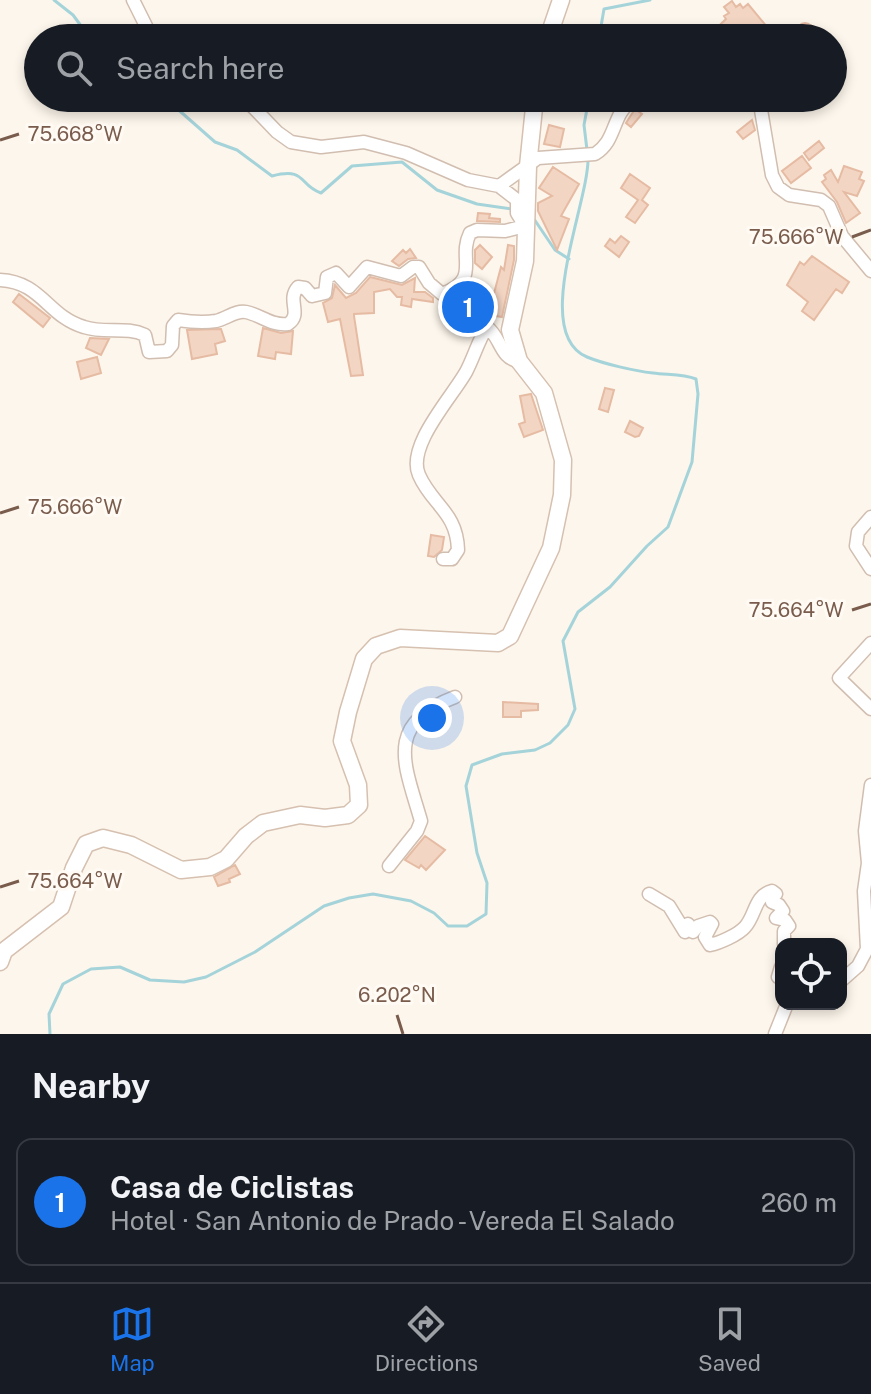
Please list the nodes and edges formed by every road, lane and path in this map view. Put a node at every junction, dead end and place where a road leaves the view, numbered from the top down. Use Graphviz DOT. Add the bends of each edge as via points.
graph roads {
  1 [pos="133,0"];
  2 [pos="561,0"];
  3 [pos="145,24"];
  4 [pos="553,24"];
  5 [pos="258,112"];
  6 [pos="534,112"];
  7 [pos="620,112"];
  8 [pos="761,112"];
  9 [pos="528,166"];
  10 [pos="499,186"];
  11 [pos="525,226"];
  12 [pos="871,271"];
  13 [pos="0,280"];
  14 [pos="519,361"];
  15 [pos="871,517"];
  16 [pos="443,559"];
  17 [pos="871,569"];
  18 [pos="871,643"];
  19 [pos="455,697"];
  20 [pos="871,709"];
  21 [pos="871,785"];
  22 [pos="869,860"];
  23 [pos="389,866"];
  24 [pos="649,894"];
  25 [pos="783,938"];
  26 [pos="0,962"];
  27 [pos="847,976"];
  28 [pos="785,1010"];
  29 [pos="775,1034"];
  1 -- 3 [label="street"];
  2 -- 4 [label="street"];
  5 -- 10 [label="street" via="291,142 321,147 364,142"];
  6 -- 9 [label="street"];
  7 -- 9 [label="street" via="613,133 595,154 538,158"];
  8 -- 12 [label="street" via="778,187 829,206 842,236"];
  9 -- 10 [label="street"];
  9 -- 11 [label="street"];
  10 -- 11 [label="street" via="517,200"];
  11 -- 13 [label="street" via="470,233 468,270 462,282 442,294 419,267 401,276 367,267 349,287 332,273 325,293 317,297 298,287 292,301 296,314 288,324 241,311 218,320 178,320 167,351 149,352 145,335 135,331 84,327 61,316 30,288"];
  11 -- 14 [label="street" via="525,261 510,330"];
  14 -- 16 [label="street" via="511,360 487,327 416,459 418,473 455,528 458,550 452,559"];
  14 -- 26 [label="street" via="544,393 563,460 562,495 551,548 510,636 498,643 400,638 376,646 357,677 342,741 358,785 359,805 348,815 300,815 263,823 226,859 210,867 181,870 131,845 103,838 86,844 61,907 4,951"];
  15 -- 17 [label="street" via="858,532 856,546"];
  18 -- 20 [label="street" via="839,678"];
  19 -- 23 [label="street" via="413,723 404,743 409,785 421,821"];
  21 -- 22 [label="street" via="865,831"];
  22 -- 27 [label="street" via="864,891 867,949"];
  24 -- 25 [label="street" via="669,906 685,932 688,924 693,932 710,922 705,937 710,945 746,927 756,903 772,891 772,902 783,911 776,918 789,926"];
  28 -- 29 [label="street"];
}
